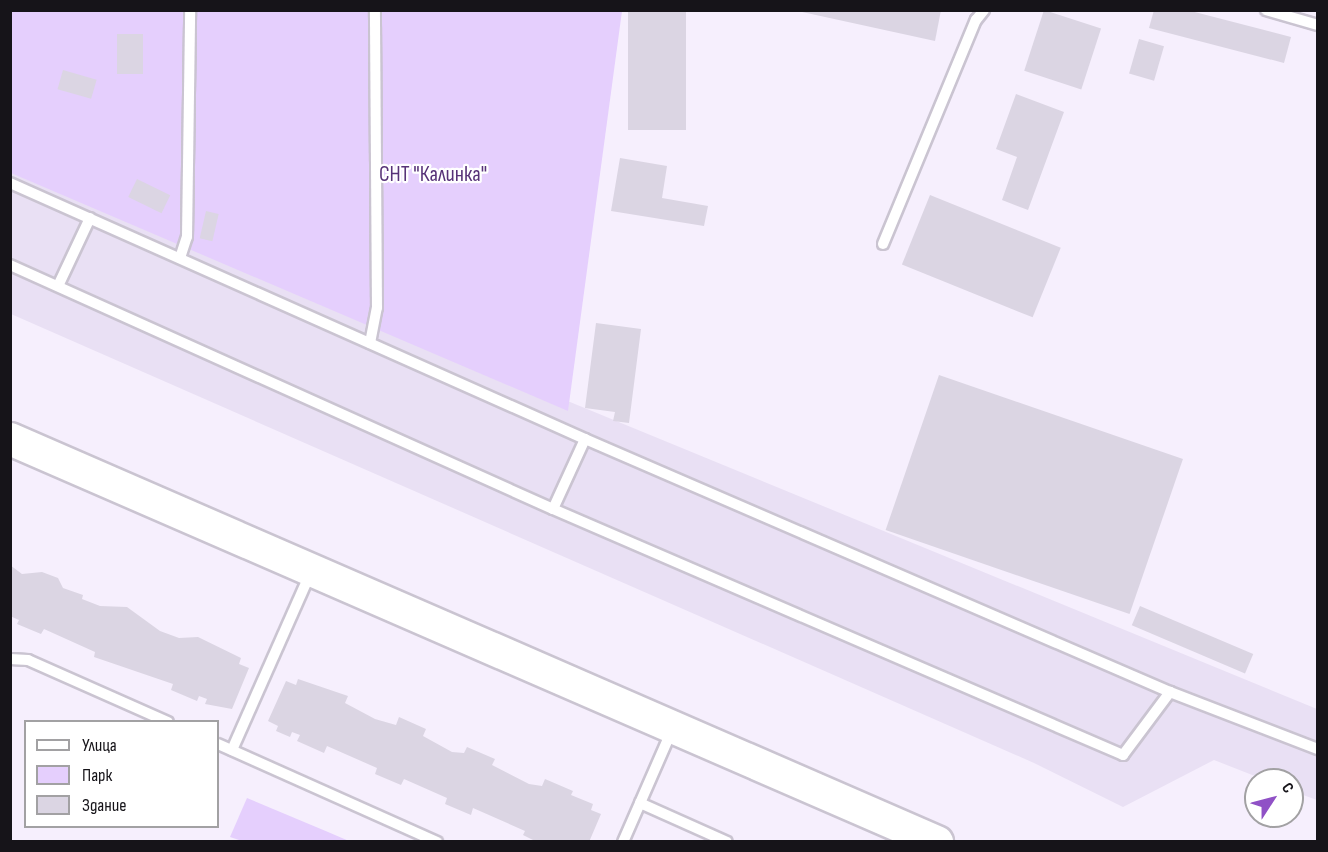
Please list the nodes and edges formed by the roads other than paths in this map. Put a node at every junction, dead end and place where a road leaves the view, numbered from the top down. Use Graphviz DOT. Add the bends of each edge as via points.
graph roads {
  1 [pos="190,10"];
  2 [pos="375,10"];
  3 [pos="984,10"];
  4 [pos="1266,10"];
  5 [pos="1317,25"];
  6 [pos="10,183"];
  7 [pos="90,218"];
  8 [pos="883,243"];
  9 [pos="180,258"];
  10 [pos="10,265"];
  11 [pos="58,286"];
  12 [pos="370,343"];
  13 [pos="10,439"];
  14 [pos="585,439"];
  15 [pos="553,510"];
  16 [pos="312,568"];
  17 [pos="10,659"];
  18 [pos="1170,692"];
  19 [pos="163,720"];
  20 [pos="673,727"];
  21 [pos="219,744"];
  22 [pos="1317,749"];
  23 [pos="232,750"];
  24 [pos="640,803"];
  25 [pos="437,842"];
  26 [pos="623,842"];
  27 [pos="727,842"];
  28 [pos="937,842"];
  1 -- 9 [label="lane" via="187,237"];
  2 -- 12 [label="lane" via="377,308"];
  3 -- 8 [label="lane" via="976,20"];
  4 -- 5 [label="lane"];
  6 -- 7 [label="lane"];
  7 -- 9 [label="lane"];
  7 -- 11 [label="lane"];
  9 -- 12 [label="lane"];
  10 -- 11 [label="lane"];
  11 -- 15 [label="lane"];
  12 -- 14 [label="lane"];
  13 -- 16 [label="street"];
  14 -- 15 [label="lane"];
  14 -- 18 [label="lane"];
  15 -- 18 [label="lane" via="1123,755"];
  16 -- 20 [label="street"];
  16 -- 23 [label="lane"];
  17 -- 19 [label="lane" via="28,660"];
  18 -- 22 [label="lane"];
  20 -- 24 [label="lane"];
  20 -- 28 [label="street"];
  21 -- 23 [label="lane"];
  23 -- 25 [label="lane"];
  24 -- 26 [label="lane"];
  24 -- 27 [label="lane"];
}
